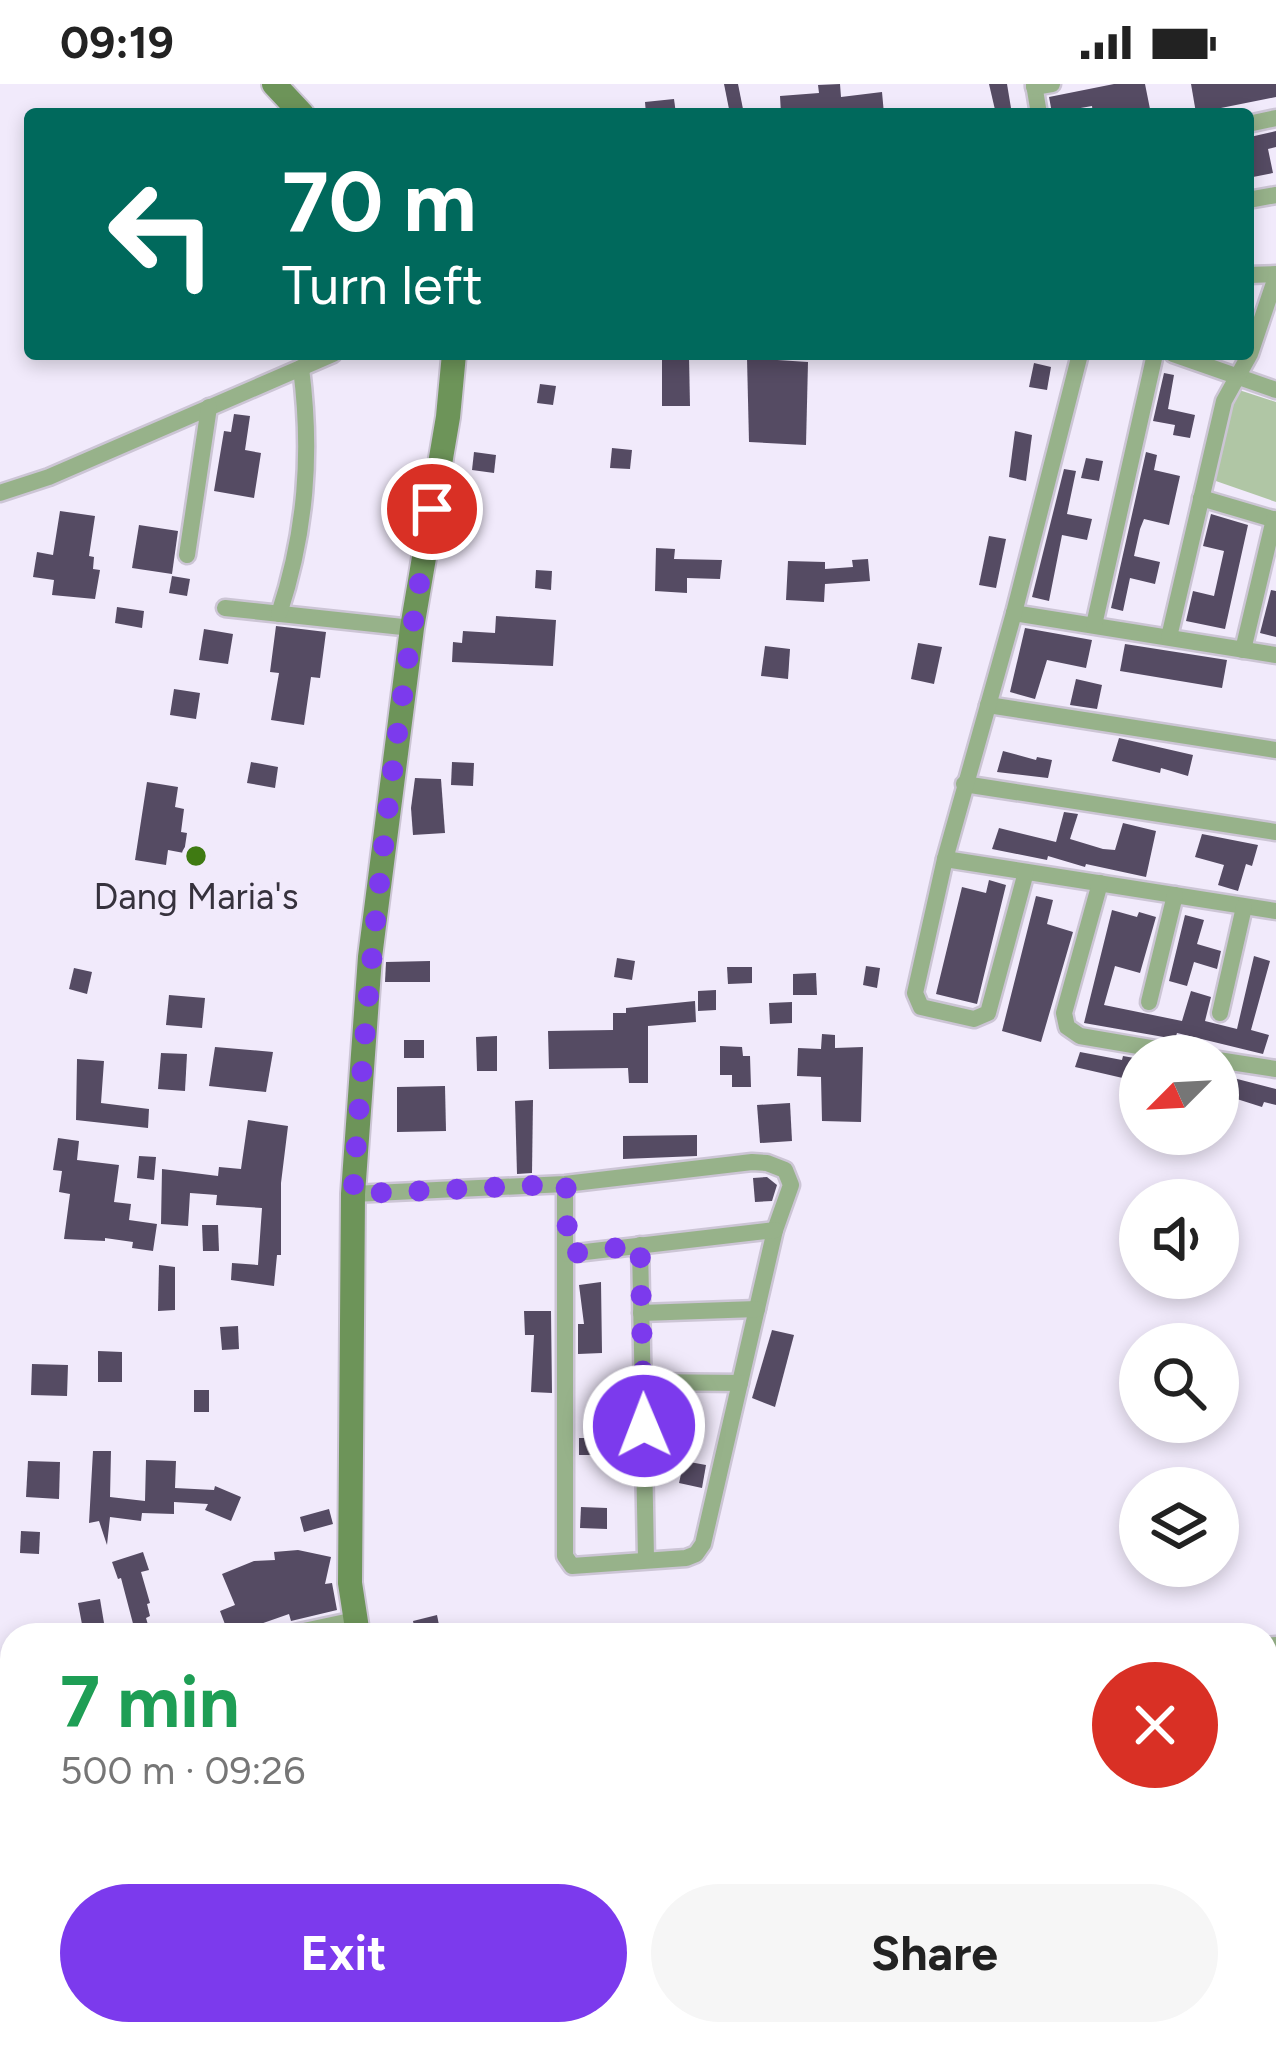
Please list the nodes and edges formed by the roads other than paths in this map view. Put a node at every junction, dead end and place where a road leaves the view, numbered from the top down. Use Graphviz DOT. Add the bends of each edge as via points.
graph roads {
  1 [pos="274,84"];
  2 [pos="296,108"];
  3 [pos="1276,276"];
  4 [pos="1254,342"];
  5 [pos="319,360"];
  6 [pos="453,360"];
  7 [pos="1078,360"];
  8 [pos="1154,360"];
  9 [pos="1190,360"];
  10 [pos="1246,360"];
  11 [pos="301,368"];
  12 [pos="1236,376"];
  13 [pos="1276,390"];
  14 [pos="209,407"];
  15 [pos="0,494"];
  16 [pos="1201,498"];
  17 [pos="1275,520"];
  18 [pos="187,555"];
  19 [pos="225,608"];
  20 [pos="1014,613"];
  21 [pos="279,614"];
  22 [pos="1094,625"];
  23 [pos="412,628"];
  24 [pos="1169,637"];
  25 [pos="1243,650"];
  26 [pos="1276,655"];
  27 [pos="988,705"];
  28 [pos="1276,750"];
  29 [pos="964,784"];
  30 [pos="1276,832"];
  31 [pos="945,859"];
  32 [pos="1026,872"];
  33 [pos="1100,883"];
  34 [pos="1175,895"];
  35 [pos="1244,907"];
  36 [pos="1276,911"];
  37 [pos="1149,1002"];
  38 [pos="1220,1012"];
  39 [pos="1119,1043"];
  40 [pos="1239,1064"];
  41 [pos="1276,1070"];
  42 [pos="566,1184"];
  43 [pos="353,1194"];
  44 [pos="775,1230"];
  45 [pos="640,1245"];
  46 [pos="568,1254"];
  47 [pos="757,1309"];
  48 [pos="641,1313"];
  49 [pos="643,1382"];
  50 [pos="740,1384"];
  51 [pos="646,1558"];
  52 [pos="355,1623"];
  1 -- 2 [label="street"];
  3 -- 4 [label="street"];
  5 -- 11 [label="street"];
  6 -- 23 [label="street"];
  7 -- 20 [label="street"];
  8 -- 22 [label="street"];
  9 -- 12 [label="street"];
  10 -- 12 [label="street"];
  11 -- 14 [label="street"];
  11 -- 21 [label="street" via="302,530"];
  12 -- 13 [label="street"];
  12 -- 16 [label="street"];
  14 -- 15 [label="street"];
  14 -- 18 [label="street"];
  16 -- 17 [label="street"];
  16 -- 24 [label="street"];
  17 -- 25 [label="street"];
  19 -- 21 [label="street"];
  20 -- 22 [label="street"];
  20 -- 27 [label="street"];
  21 -- 23 [label="street"];
  22 -- 24 [label="street"];
  23 -- 43 [label="street" via="370,957"];
  24 -- 25 [label="street"];
  25 -- 26 [label="street"];
  27 -- 28 [label="street"];
  27 -- 29 [label="street"];
  29 -- 30 [label="street"];
  29 -- 31 [label="street"];
  31 -- 32 [label="street"];
  31 -- 32 [label="street" via="915,993 927,1010 974,1018 991,1009"];
  32 -- 33 [label="street"];
  33 -- 34 [label="street"];
  33 -- 39 [label="street" via="1064,1013 1080,1036"];
  34 -- 35 [label="street"];
  34 -- 37 [label="street"];
  35 -- 36 [label="street"];
  35 -- 38 [label="street"];
  40 -- 41 [label="street"];
  42 -- 43 [label="street"];
  42 -- 44 [label="street" via="767,1162 785,1170 791,1185"];
  42 -- 46 [label="street"];
  43 -- 52 [label="street"];
  44 -- 45 [label="street"];
  44 -- 47 [label="street"];
  45 -- 46 [label="street"];
  45 -- 48 [label="street"];
  46 -- 51 [label="street" via="566,1556 572,1566"];
  47 -- 48 [label="street"];
  47 -- 50 [label="street"];
  48 -- 49 [label="street"];
  49 -- 50 [label="street"];
  49 -- 51 [label="street"];
  50 -- 51 [label="street" via="703,1544 686,1558"];
}
